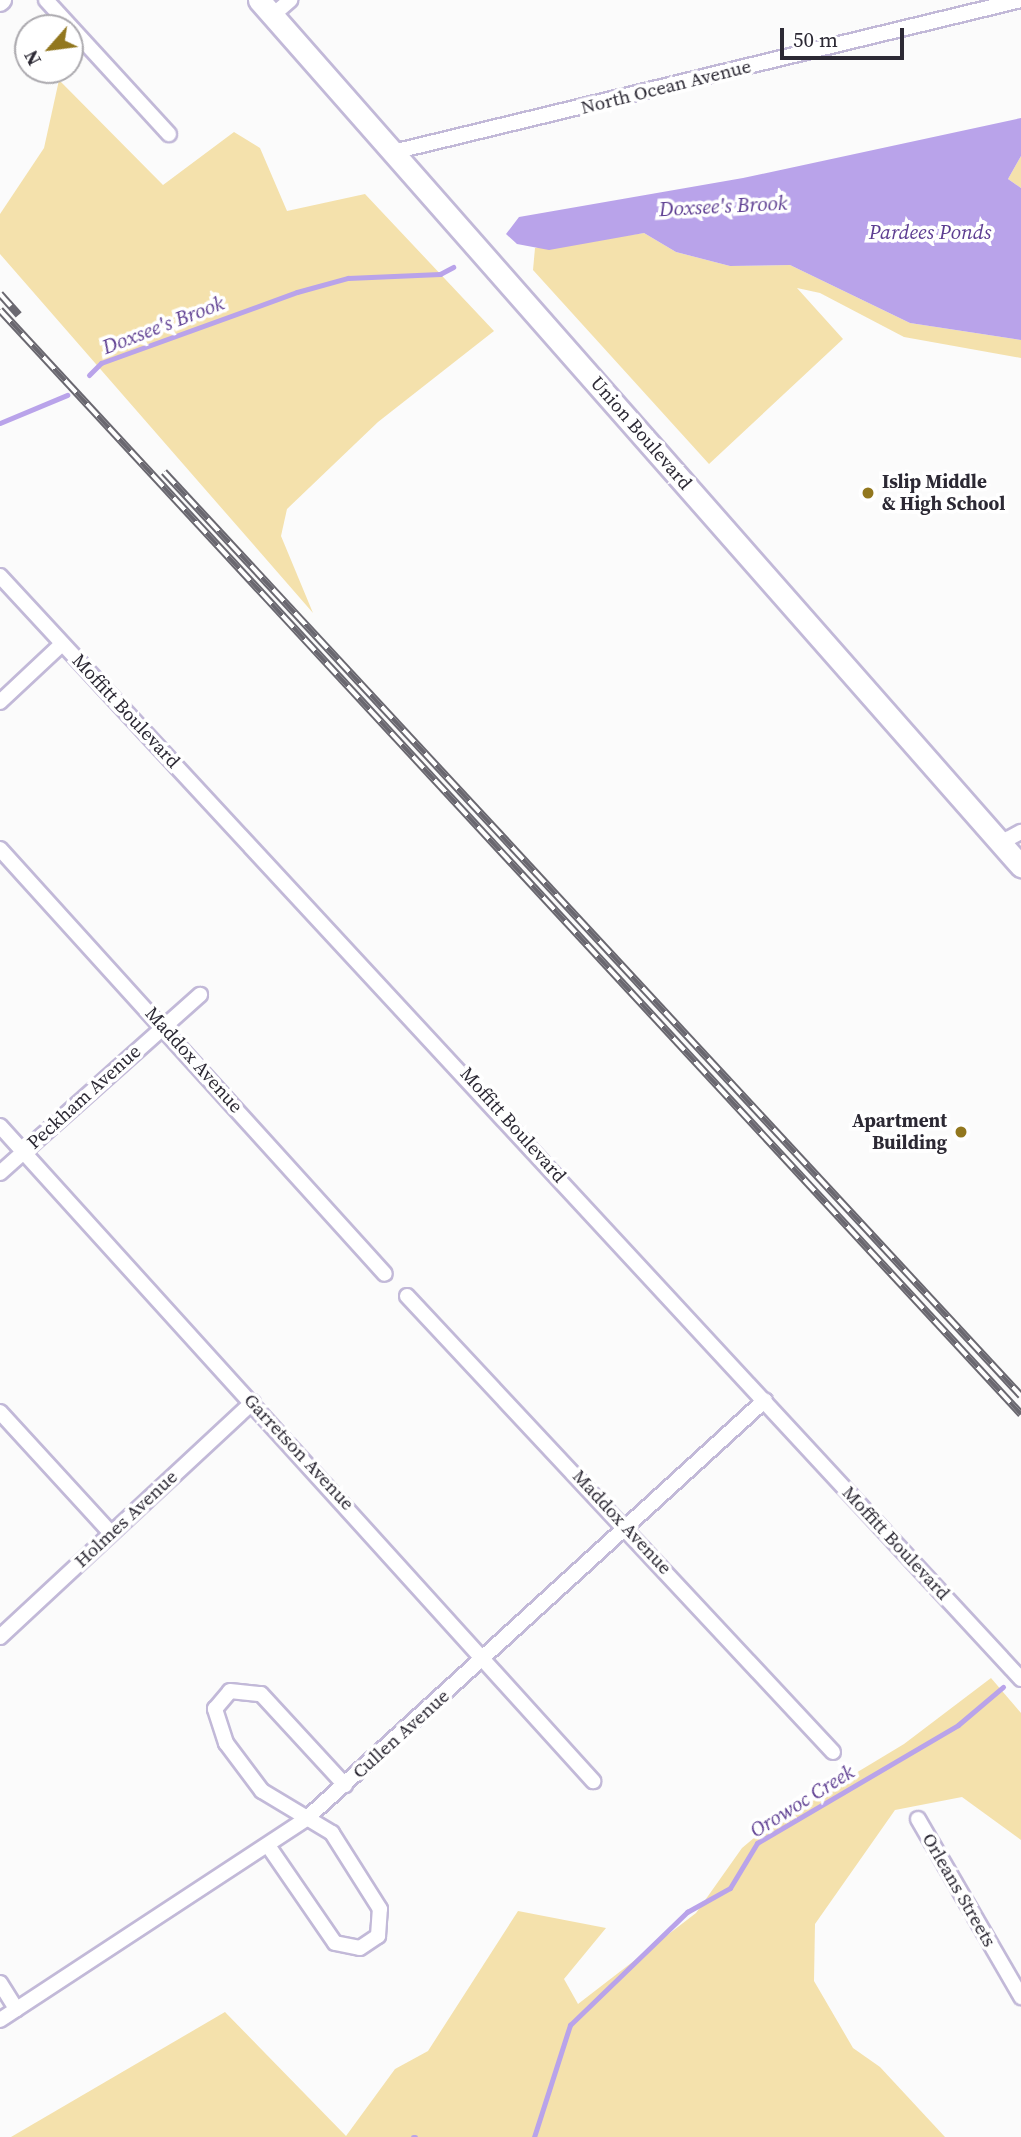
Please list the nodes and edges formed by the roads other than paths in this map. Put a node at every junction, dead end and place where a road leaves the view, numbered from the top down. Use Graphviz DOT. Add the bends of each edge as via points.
graph roads {
  1 [pos="46,0"];
  2 [pos="290,0"];
  3 [pos="1021,0"];
  4 [pos="266,7"];
  5 [pos="169,134"];
  6 [pos="393,152"];
  7 [pos="0,576"];
  8 [pos="62,644"];
  9 [pos="0,702"];
  10 [pos="1021,832"];
  11 [pos="1000,843"];
  12 [pos="0,849"];
  13 [pos="1021,866"];
  14 [pos="200,995"];
  15 [pos="163,1025"];
  16 [pos="0,1126"];
  17 [pos="24,1152"];
  18 [pos="0,1173"];
  19 [pos="385,1274"];
  20 [pos="407,1296"];
  21 [pos="765,1400"];
  22 [pos="253,1402"];
  23 [pos="0,1412"];
  24 [pos="627,1526"];
  25 [pos="111,1533"];
  26 [pos="0,1637"];
  27 [pos="486,1656"];
  28 [pos="1021,1679"];
  29 [pos="833,1752"];
  30 [pos="593,1781"];
  31 [pos="345,1785"];
  32 [pos="306,1819"];
  33 [pos="918,1819"];
  34 [pos="269,1847"];
  35 [pos="0,1983"];
  36 [pos="1021,1997"];
  37 [pos="16,2009"];
  38 [pos="0,2020"];
  1 -- 5 [label="street"];
  2 -- 4 [label="street"];
  3 -- 6 [label="street, North Ocean Avenue"];
  4 -- 6 [label="main road, Union Boulevard"];
  6 -- 11 [label="main road, Union Boulevard"];
  7 -- 8 [label="street, Moffitt Boulevard"];
  8 -- 9 [label="street"];
  8 -- 21 [label="street, Moffitt Boulevard"];
  10 -- 11 [label="street"];
  11 -- 13 [label="main road, Union Boulevard"];
  12 -- 15 [label="street, Maddox Avenue"];
  14 -- 15 [label="street, Peckham Avenue"];
  15 -- 17 [label="street, Peckham Avenue"];
  15 -- 19 [label="street, Maddox Avenue"];
  16 -- 17 [label="street, Garretson Avenue"];
  17 -- 18 [label="street, Peckham Avenue"];
  17 -- 22 [label="street, Garretson Avenue"];
  20 -- 24 [label="street, Maddox Avenue"];
  21 -- 24 [label="street, Cullen Avenue"];
  21 -- 28 [label="street, Moffitt Boulevard"];
  22 -- 25 [label="street, Holmes Avenue"];
  22 -- 27 [label="street, Garretson Avenue"];
  23 -- 25 [label="street"];
  24 -- 27 [label="street, Cullen Avenue"];
  24 -- 29 [label="street, Maddox Avenue"];
  25 -- 26 [label="street, Holmes Avenue"];
  27 -- 30 [label="street, Garretson Avenue"];
  27 -- 31 [label="street, Cullen Avenue"];
  31 -- 32 [label="street, Cullen Avenue"];
  31 -- 32 [label="street" via="261,1694 244,1688 219,1700 217,1724 241,1766 262,1791"];
  32 -- 34 [label="street, Cullen Avenue"];
  32 -- 34 [label="street" via="332,1833 351,1859 380,1909 378,1936 360,1948 335,1943"];
  33 -- 36 [label="street, Orleans Streets"];
  34 -- 37 [label="street, Cullen Avenue"];
  35 -- 37 [label="street"];
  37 -- 38 [label="street, Cullen Avenue"];
}
